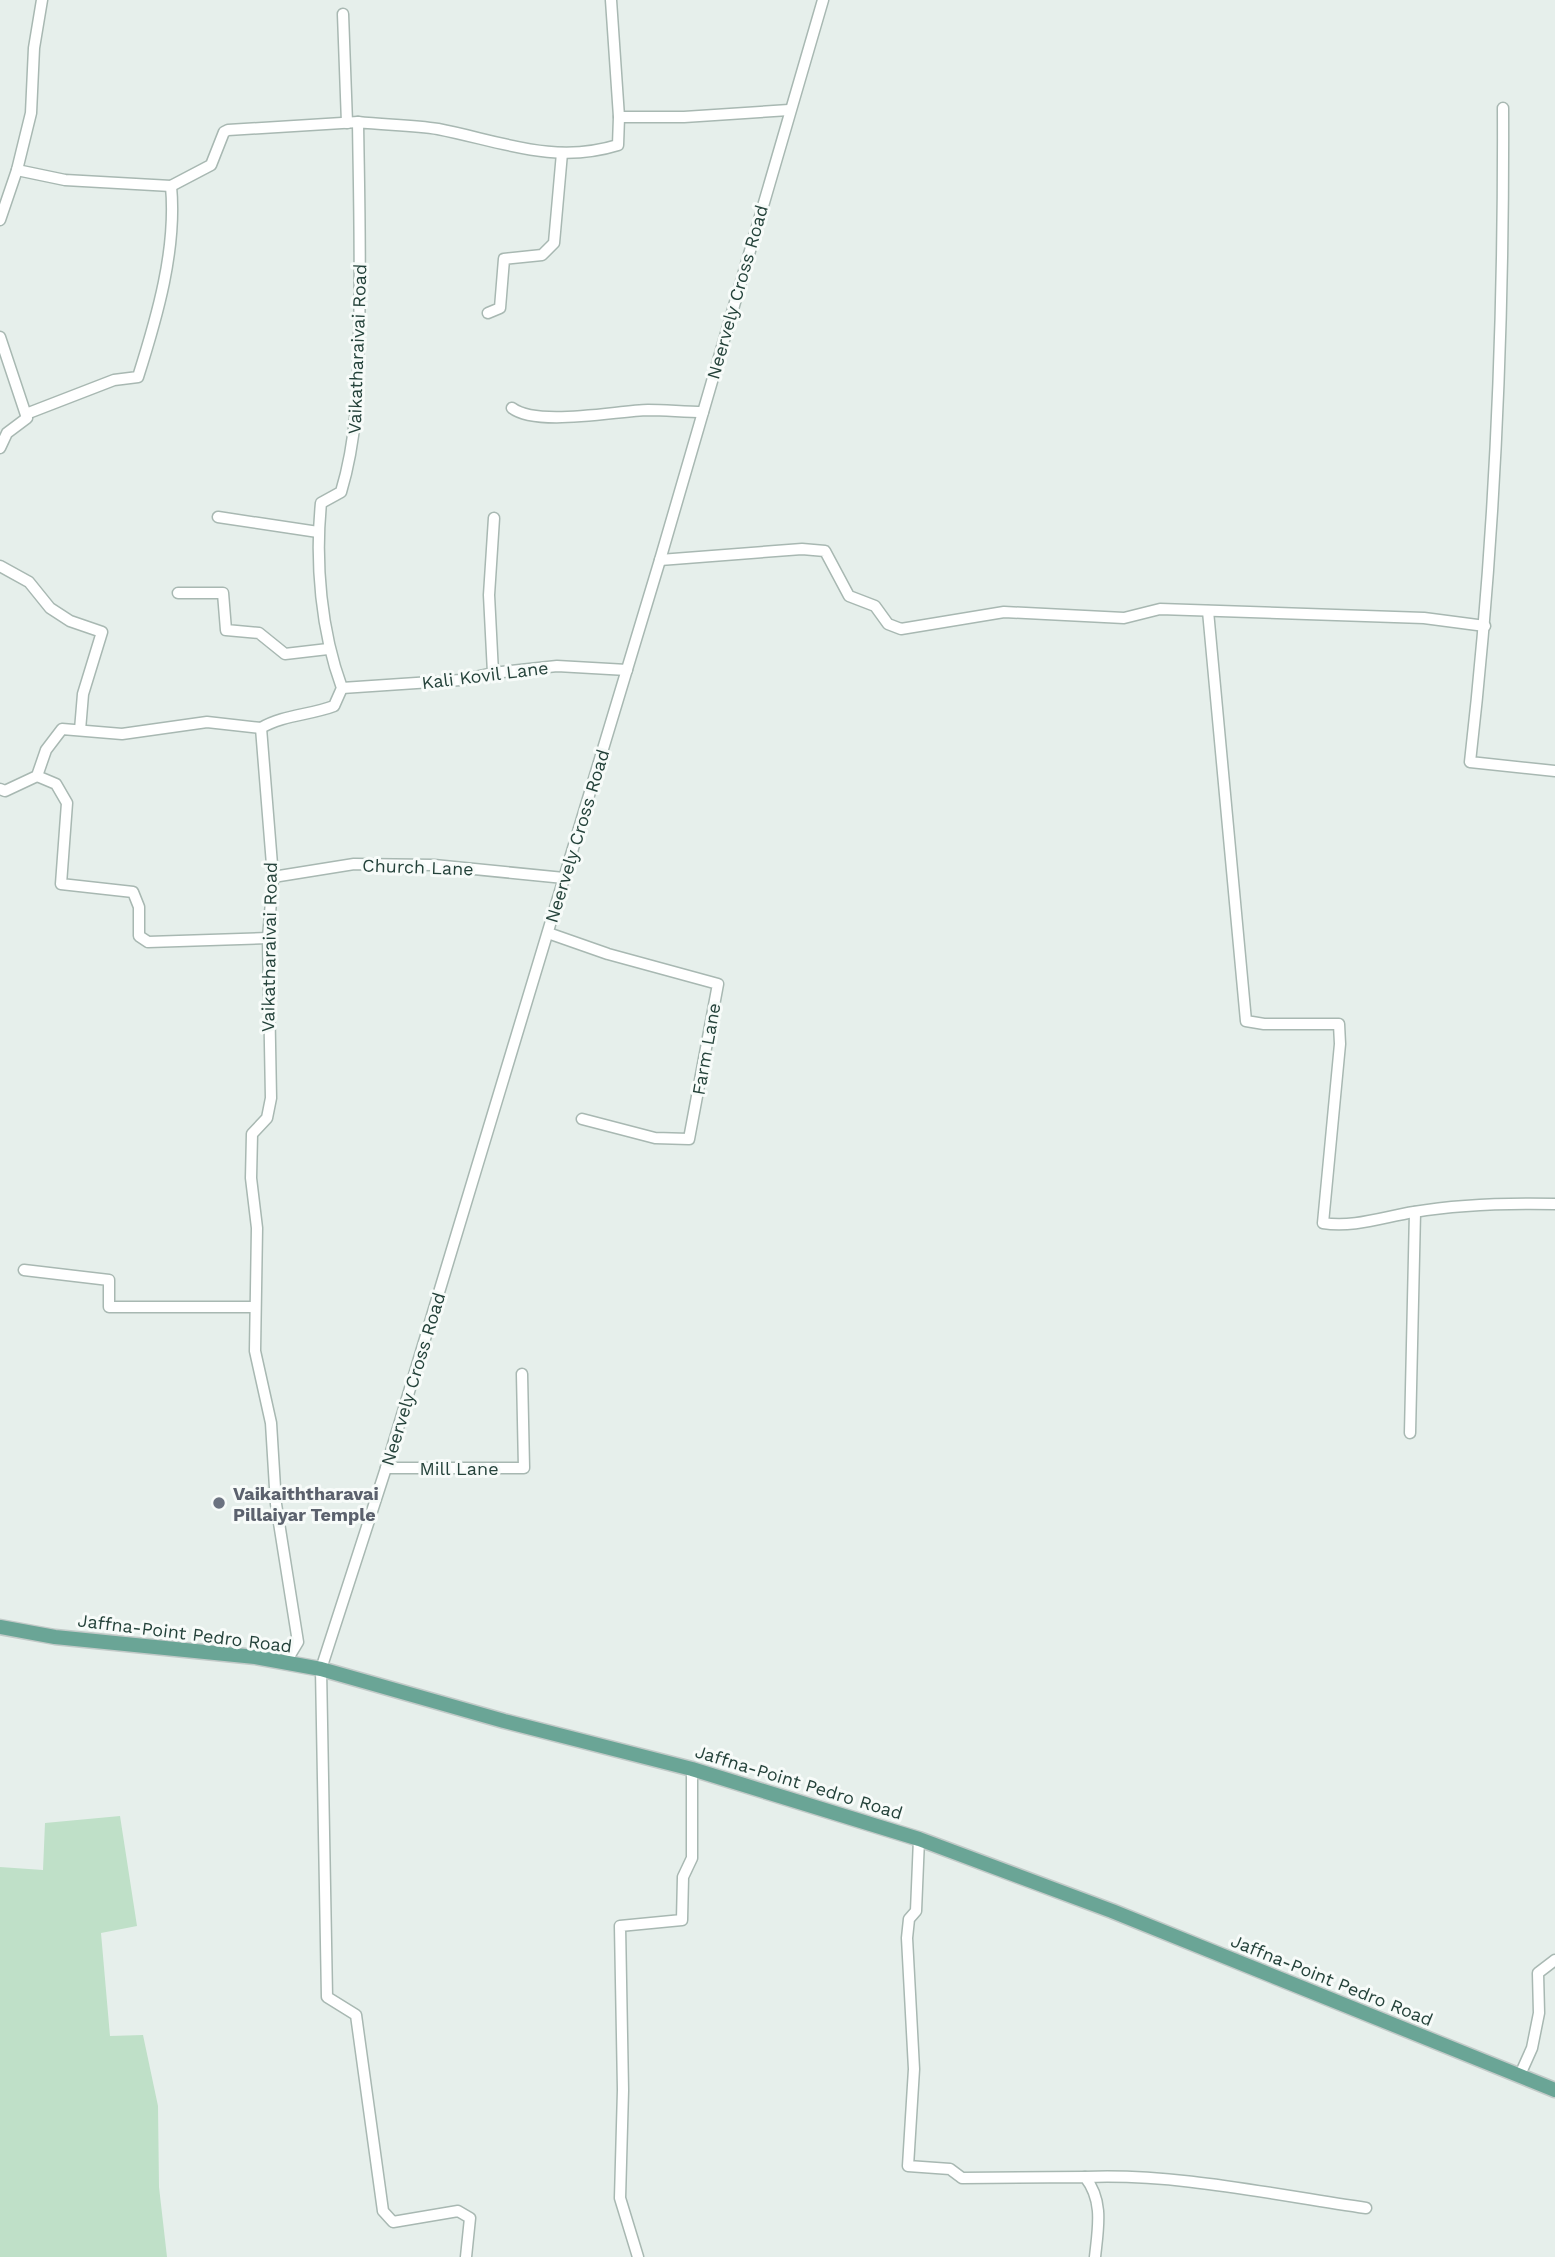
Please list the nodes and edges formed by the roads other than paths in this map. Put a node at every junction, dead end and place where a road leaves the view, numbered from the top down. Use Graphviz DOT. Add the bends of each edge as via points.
graph roads {
  1 [pos="42,0"];
  2 [pos="611,0"];
  3 [pos="823,0"];
  4 [pos="343,13"];
  5 [pos="1503,108"];
  6 [pos="789,110"];
  7 [pos="620,117"];
  8 [pos="352,123"];
  9 [pos="562,153"];
  10 [pos="18,170"];
  11 [pos="171,186"];
  12 [pos="0,220"];
  13 [pos="488,313"];
  14 [pos="0,337"];
  15 [pos="512,408"];
  16 [pos="703,412"];
  17 [pos="26,414"];
  18 [pos="0,448"];
  19 [pos="218,517"];
  20 [pos="494,518"];
  21 [pos="318,532"];
  22 [pos="660,560"];
  23 [pos="0,566"];
  24 [pos="178,593"];
  25 [pos="1208,611"];
  26 [pos="1485,626"];
  27 [pos="328,649"];
  28 [pos="627,670"];
  29 [pos="493,673"];
  30 [pos="342,688"];
  31 [pos="261,728"];
  32 [pos="80,730"];
  33 [pos="1555,771"];
  34 [pos="37,776"];
  35 [pos="0,789"];
  36 [pos="273,877"];
  37 [pos="564,878"];
  38 [pos="548,933"];
  39 [pos="268,938"];
  40 [pos="582,1119"];
  41 [pos="1555,1204"];
  42 [pos="1415,1212"];
  43 [pos="24,1270"];
  44 [pos="255,1307"];
  45 [pos="523,1374"];
  46 [pos="1410,1433"];
  47 [pos="386,1468"];
  48 [pos="0,1627"];
  49 [pos="286,1662"];
  50 [pos="321,1670"];
  51 [pos="692,1769"];
  52 [pos="919,1839"];
  53 [pos="1555,1960"];
  54 [pos="1519,2077"];
  55 [pos="1555,2090"];
  56 [pos="1085,2176"];
  57 [pos="1366,2208"];
  58 [pos="466,2257"];
  59 [pos="638,2257"];
  60 [pos="1095,2257"];
  1 -- 10 [label="street" via="31,113"];
  2 -- 7 [label="street"];
  3 -- 6 [label="street, Neervely Cross Road"];
  4 -- 8 [label="street"];
  5 -- 26 [label="street" via="1504,264"];
  6 -- 7 [label="street"];
  6 -- 16 [label="street, Neervely Cross Road"];
  7 -- 9 [label="street" via="618,145"];
  8 -- 9 [label="street" via="436,129 537,153"];
  8 -- 11 [label="street" via="228,130 212,165"];
  8 -- 21 [label="street, Vaikatharaivai Road" via="361,260 358,408 341,492 321,503"];
  9 -- 13 [label="street" via="554,243 542,254 504,259 500,308"];
  10 -- 11 [label="street" via="65,180"];
  10 -- 12 [label="street"];
  11 -- 17 [label="street" via="174,218 153,328 138,377 114,380"];
  14 -- 17 [label="street"];
  15 -- 16 [label="street" via="520,414 556,416"];
  16 -- 22 [label="street, Neervely Cross Road"];
  17 -- 18 [label="street" via="27,418 7,433"];
  19 -- 21 [label="street"];
  20 -- 29 [label="street" via="489,595"];
  21 -- 27 [label="street, Vaikatharaivai Road"];
  22 -- 25 [label="street" via="825,551 849,596 875,606 888,624 901,629 1004,612 1124,618 1160,609"];
  22 -- 28 [label="street, Neervely Cross Road"];
  23 -- 32 [label="street" via="29,582 50,608 70,621 102,632 83,694"];
  24 -- 27 [label="street" via="223,593 226,630 259,633 285,654"];
  25 -- 26 [label="street" via="1424,618"];
  25 -- 42 [label="street" via="1246,1021 1339,1024 1323,1223 1341,1226"];
  26 -- 33 [label="street" via="1470,762"];
  27 -- 30 [label="street, Vaikatharaivai Road"];
  28 -- 29 [label="street, Kali Kovil Lane" via="556,666"];
  28 -- 37 [label="street, Neervely Cross Road"];
  29 -- 30 [label="street, Kali Kovil Lane" via="461,680"];
  30 -- 31 [label="street" via="334,706 310,715 276,719"];
  31 -- 32 [label="street" via="207,722 122,734"];
  31 -- 36 [label="street, Vaikatharaivai Road"];
  32 -- 34 [label="street" via="62,729"];
  34 -- 35 [label="street" via="5,791"];
  34 -- 39 [label="street" via="55,784 67,803 61,884 133,892 139,907 139,936 148,942"];
  36 -- 37 [label="street, Church Lane" via="354,864 387,864"];
  36 -- 39 [label="street, Vaikatharaivai Road"];
  37 -- 38 [label="street, Neervely Cross Road"];
  38 -- 40 [label="street, Farm Lane" via="718,985 690,1139 655,1138"];
  38 -- 47 [label="street, Neervely Cross Road"];
  39 -- 44 [label="street, Vaikatharaivai Road" via="271,1098 267,1118 252,1134"];
  41 -- 42 [label="street" via="1493,1203"];
  42 -- 46 [label="street"];
  43 -- 44 [label="street" via="109,1280 109,1307"];
  44 -- 49 [label="street, Vaikatharaivai Road" via="255,1352 271,1423 276,1504 298,1642"];
  45 -- 47 [label="street, Mill Lane" via="524,1468"];
  47 -- 50 [label="street, Neervely Cross Road"];
  48 -- 49 [label="main road, Jaffna-Point Pedro Road"];
  49 -- 50 [label="main road, Jaffna-Point Pedro Road"];
  50 -- 51 [label="main road, Jaffna-Point Pedro Road"];
  50 -- 58 [label="street, Neervely Cross Road" via="327,1997 356,2015 383,2211 393,2222 458,2211 470,2218"];
  51 -- 52 [label="main road, Jaffna-Point Pedro Road"];
  51 -- 59 [label="street" via="692,1858 683,1877 682,1920 620,1926 620,2198"];
  52 -- 54 [label="main road, Jaffna-Point Pedro Road" via="1112,1911"];
  52 -- 56 [label="street" via="916,1911 909,1919 907,1938 914,2069 908,2166 950,2169 962,2178"];
  53 -- 54 [label="street" via="1538,1973 1539,2012"];
  54 -- 55 [label="main road, Jaffna-Point Pedro Road"];
  56 -- 57 [label="street" via="1199,2183"];
  56 -- 60 [label="street" via="1095,2189 1099,2208"];
}
